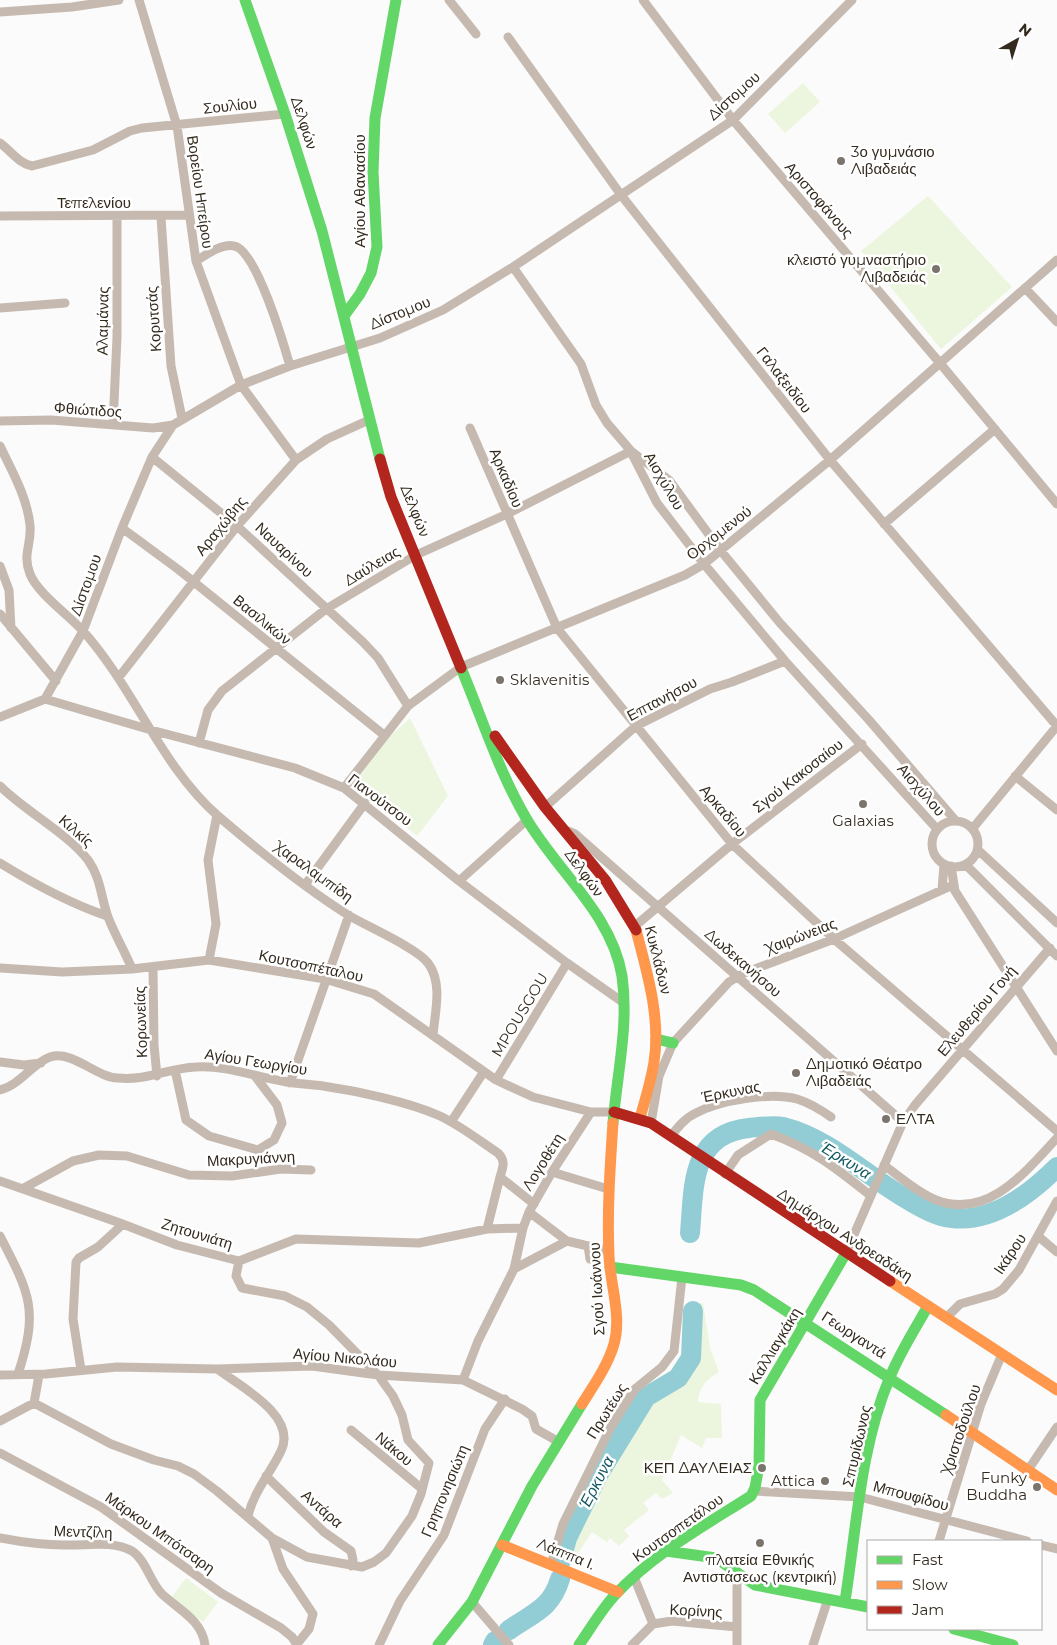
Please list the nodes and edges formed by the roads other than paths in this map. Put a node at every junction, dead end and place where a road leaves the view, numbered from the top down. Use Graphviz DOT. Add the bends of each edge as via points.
graph roads {
  1 [pos="119,0"];
  2 [pos="139,0"];
  3 [pos="245,0"];
  4 [pos="396,0"];
  5 [pos="449,0"];
  6 [pos="643,0"];
  7 [pos="852,0"];
  8 [pos="0,12"];
  9 [pos="476,34"];
  10 [pos="508,37"];
  11 [pos="286,114"];
  12 [pos="733,120"];
  13 [pos="177,126"];
  14 [pos="0,143"];
  15 [pos="621,195"];
  16 [pos="188,215"];
  17 [pos="0,216"];
  18 [pos="117,217"];
  19 [pos="162,217"];
  20 [pos="1057,260"];
  21 [pos="196,261"];
  22 [pos="513,267"];
  23 [pos="1025,288"];
  24 [pos="65,303"];
  25 [pos="0,308"];
  26 [pos="344,316"];
  27 [pos="1057,322"];
  28 [pos="351,345"];
  29 [pos="939,362"];
  30 [pos="290,366"];
  31 [pos="241,385"];
  32 [pos="182,418"];
  33 [pos="368,420"];
  34 [pos="0,421"];
  35 [pos="113,424"];
  36 [pos="173,425"];
  37 [pos="470,428"];
  38 [pos="995,429"];
  39 [pos="0,446"];
  40 [pos="631,451"];
  41 [pos="152,456"];
  42 [pos="296,460"];
  43 [pos="830,460"];
  44 [pos="1057,504"];
  45 [pos="507,514"];
  46 [pos="884,524"];
  47 [pos="237,526"];
  48 [pos="122,528"];
  49 [pos="722,551"];
  50 [pos="416,555"];
  51 [pos="704,564"];
  52 [pos="0,566"];
  53 [pos="193,582"];
  54 [pos="326,609"];
  55 [pos="0,614"];
  56 [pos="557,628"];
  57 [pos="11,629"];
  58 [pos="83,632"];
  59 [pos="276,649"];
  60 [pos="785,661"];
  61 [pos="461,667"];
  62 [pos="119,677"];
  63 [pos="56,681"];
  64 [pos="45,699"];
  65 [pos="408,706"];
  66 [pos="0,718"];
  67 [pos="485,723"];
  68 [pos="636,726"];
  69 [pos="1057,726"];
  70 [pos="151,730"];
  71 [pos="384,734"];
  72 [pos="199,743"];
  73 [pos="862,744"];
  74 [pos="1015,776"];
  75 [pos="0,786"];
  76 [pos="344,788"];
  77 [pos="364,803"];
  78 [pos="545,807"];
  79 [pos="1057,810"];
  80 [pos="217,814"];
  81 [pos="527,820"];
  82 [pos="955,820"];
  83 [pos="973,828"];
  84 [pos="562,829"];
  85 [pos="937,829"];
  86 [pos="732,844"];
  87 [pos="978,850"];
  88 [pos="0,863"];
  89 [pos="947,865"];
  90 [pos="966,865"];
  91 [pos="459,880"];
  92 [pos="305,885"];
  93 [pos="953,885"];
  94 [pos="942,890"];
  95 [pos="656,907"];
  96 [pos="349,915"];
  97 [pos="107,916"];
  98 [pos="1057,923"];
  99 [pos="635,926"];
  100 [pos="834,939"];
  101 [pos="1050,948"];
  102 [pos="1057,956"];
  103 [pos="209,960"];
  104 [pos="567,963"];
  105 [pos="0,968"];
  106 [pos="153,968"];
  107 [pos="132,969"];
  108 [pos="735,976"];
  109 [pos="325,979"];
  110 [pos="1016,986"];
  111 [pos="624,1003"];
  112 [pos="433,1035"];
  113 [pos="656,1039"];
  114 [pos="673,1043"];
  115 [pos="961,1050"];
  116 [pos="1057,1051"];
  117 [pos="0,1062"];
  118 [pos="41,1064"];
  119 [pos="175,1070"];
  120 [pos="483,1073"];
  121 [pos="158,1076"];
  122 [pos="255,1076"];
  123 [pos="496,1080"];
  124 [pos="290,1083"];
  125 [pos="0,1090"];
  126 [pos="591,1112"];
  127 [pos="614,1112"];
  128 [pos="831,1117"];
  129 [pos="640,1118"];
  130 [pos="451,1122"];
  131 [pos="903,1122"];
  132 [pos="651,1123"];
  133 [pos="1057,1131"];
  134 [pos="671,1136"];
  135 [pos="1057,1138"];
  136 [pos="882,1169"];
  137 [pos="311,1170"];
  138 [pos="552,1172"];
  139 [pos="725,1174"];
  140 [pos="500,1177"];
  141 [pos="0,1181"];
  142 [pos="24,1188"];
  143 [pos="608,1189"];
  144 [pos="871,1196"];
  145 [pos="1057,1201"];
  146 [pos="531,1208"];
  147 [pos="123,1224"];
  148 [pos="522,1228"];
  149 [pos="487,1230"];
  150 [pos="0,1236"];
  151 [pos="1039,1237"];
  152 [pos="567,1241"];
  153 [pos="588,1246"];
  154 [pos="609,1250"];
  155 [pos="1057,1252"];
  156 [pos="846,1253"];
  157 [pos="590,1259"];
  158 [pos="239,1261"];
  159 [pos="610,1267"];
  160 [pos="514,1269"];
  161 [pos="682,1277"];
  162 [pos="928,1306"];
  163 [pos="946,1318"];
  164 [pos="806,1323"];
  165 [pos="1002,1354"];
  166 [pos="82,1370"];
  167 [pos="217,1370"];
  168 [pos="0,1374"];
  169 [pos="18,1374"];
  170 [pos="378,1374"];
  171 [pos="38,1375"];
  172 [pos="891,1377"];
  173 [pos="463,1380"];
  174 [pos="1057,1390"];
  175 [pos="505,1399"];
  176 [pos="34,1403"];
  177 [pos="0,1421"];
  178 [pos="1057,1427"];
  179 [pos="351,1430"];
  180 [pos="972,1433"];
  181 [pos="559,1442"];
  182 [pos="0,1453"];
  183 [pos="1028,1470"];
  184 [pos="266,1476"];
  185 [pos="421,1488"];
  186 [pos="1057,1490"];
  187 [pos="756,1491"];
  188 [pos="860,1497"];
  189 [pos="248,1516"];
  190 [pos="946,1520"];
  191 [pos="0,1538"];
  192 [pos="272,1538"];
  193 [pos="939,1540"];
  194 [pos="1023,1540"];
  195 [pos="502,1545"];
  196 [pos="1042,1545"];
  197 [pos="1057,1548"];
  198 [pos="666,1551"];
  199 [pos="551,1565"];
  200 [pos="351,1566"];
  201 [pos="738,1574"];
  202 [pos="634,1577"];
  203 [pos="618,1592"];
  204 [pos="828,1598"];
  205 [pos="845,1601"];
  206 [pos="472,1602"];
  207 [pos="867,1606"];
  208 [pos="653,1624"];
  209 [pos="737,1627"];
  210 [pos="958,1630"];
  211 [pos="297,1644"];
  212 [pos="205,1645"];
  213 [pos="379,1645"];
  214 [pos="438,1645"];
  215 [pos="508,1645"];
  216 [pos="579,1645"];
  217 [pos="632,1645"];
  218 [pos="737,1645"];
  219 [pos="813,1645"];
  220 [pos="1013,1645"];
  1 -- 8 [label="street"];
  2 -- 13 [label="street, Βορείου Ηπείρου"];
  3 -- 11 [label="main road, Δελφών"];
  4 -- 26 [label="main road, Αγίου Αθανασίου" via="376,118 373,172 377,246 371,272"];
  5 -- 9 [label="street"];
  6 -- 12 [label="street, Αριστοφάνους"];
  7 -- 12 [label="street, Δίστομου"];
  10 -- 15 [label="street, Γαλαξειδίου"];
  11 -- 13 [label="street, Σουλίου"];
  11 -- 26 [label="main road, Δελφών"];
  12 -- 15 [label="street, Δίστομου"];
  12 -- 29 [label="street, Αριστοφάνους"];
  13 -- 14 [label="street, Σουλίου" via="130,131 93,150 32,166 20,161"];
  13 -- 16 [label="street, Βορείου Ηπείρου"];
  15 -- 22 [label="street, Δίστομου"];
  15 -- 43 [label="street, Γαλαξειδίου"];
  16 -- 19 [label="street, Τεπελενίου"];
  16 -- 21 [label="street, Βορείου Ηπείρου"];
  17 -- 18 [label="street, Τεπελενίου"];
  18 -- 19 [label="street, Τεπελενίου"];
  18 -- 35 [label="street, Αλαμάνας"];
  19 -- 32 [label="street, Κορυτσάς" via="171,366"];
  20 -- 23 [label="street, Ορχομενού"];
  21 -- 30 [label="street" via="232,245 245,253 262,285"];
  21 -- 31 [label="street, Βορείου Ηπείρου"];
  22 -- 28 [label="street, Δίστομου" via="443,310 380,338"];
  22 -- 40 [label="street" via="580,364 596,405"];
  23 -- 27 [label="street"];
  23 -- 29 [label="street, Ορχομενού"];
  24 -- 25 [label="street"];
  26 -- 28 [label="main road, Δελφών"];
  28 -- 30 [label="street, Δίστομου"];
  28 -- 33 [label="main road, Δελφών"];
  29 -- 38 [label="street, Αριστοφάνους"];
  29 -- 43 [label="street, Ορχομενού"];
  30 -- 31 [label="street, Δίστομου"];
  31 -- 32 [label="street, Δίστομου"];
  31 -- 42 [label="street, Βορείου Ηπείρου"];
  32 -- 36 [label="street, Δίστομου"];
  33 -- 42 [label="street, Αραχώβης"];
  33 -- 50 [label="main road, Δελφών" via="391,497"];
  34 -- 35 [label="street, Φθιώτιδος"];
  35 -- 36 [label="street, Φθιώτιδος" via="153,428"];
  36 -- 41 [label="street, Δίστομου"];
  37 -- 45 [label="street, Αρκαδίου"];
  38 -- 44 [label="street, Αριστοφάνους"];
  38 -- 46 [label="street"];
  39 -- 58 [label="street, Χαραλαμπίδη" via="27,506 31,528 25,557 31,576"];
  40 -- 45 [label="street, Δαύλειας"];
  40 -- 49 [label="street, Αισχύλου" via="669,480"];
  40 -- 51 [label="street, Αισχύλου" via="657,503"];
  41 -- 47 [label="street, Ναυαρίνου"];
  41 -- 48 [label="street, Δίστομου"];
  42 -- 47 [label="street, Αραχώβης"];
  43 -- 46 [label="street, Γαλαξειδίου"];
  43 -- 49 [label="street, Ορχομενού"];
  45 -- 50 [label="street, Δαύλειας"];
  45 -- 56 [label="street, Αρκαδίου"];
  46 -- 69 [label="street, Γαλαξειδίου"];
  47 -- 53 [label="street, Αραχώβης"];
  47 -- 54 [label="street, Ναυαρίνου"];
  48 -- 53 [label="street, Βασιλικών"];
  48 -- 58 [label="street, Δίστομου"];
  49 -- 51 [label="street, Ορχομενού"];
  49 -- 82 [label="street, Αισχύλου" via="780,623 870,720"];
  50 -- 54 [label="street, Δαύλειας"];
  50 -- 61 [label="main road, Δελφών"];
  51 -- 56 [label="street, Ορχομενού" via="685,575"];
  51 -- 60 [label="street, Αισχύλου"];
  52 -- 57 [label="street" via="9,590"];
  53 -- 59 [label="street, Βασιλικών"];
  53 -- 62 [label="street, Αραχώβης"];
  54 -- 59 [label="street, Δαύλειας"];
  54 -- 65 [label="street, Ναυαρίνου" via="378,658"];
  55 -- 57 [label="street"];
  56 -- 61 [label="street, Ορχομενού"];
  56 -- 68 [label="street, Αρκαδίου"];
  57 -- 63 [label="street"];
  58 -- 62 [label="street, Χαραλαμπίδη"];
  58 -- 63 [label="street, Δίστομου"];
  59 -- 71 [label="street, Βασιλικών"];
  59 -- 72 [label="street, Δαύλειας" via="215,698 208,710"];
  60 -- 68 [label="street, Επτανήσου" via="710,689"];
  60 -- 73 [label="street, Αισχύλου"];
  61 -- 65 [label="street, Ορχομενού"];
  61 -- 67 [label="main road, Δελφών"];
  62 -- 70 [label="street, Χαραλαμπίδη"];
  63 -- 64 [label="street, Δίστομου"];
  64 -- 66 [label="street"];
  64 -- 70 [label="street, Γιανούτσου"];
  65 -- 71 [label="street, Ορχομενού"];
  67 -- 78 [label="main road"];
  67 -- 81 [label="main road, Δελφών"];
  68 -- 78 [label="street, Επτανήσου"];
  68 -- 86 [label="street, Αρκαδίου"];
  69 -- 74 [label="street"];
  70 -- 72 [label="street, Γιανούτσου"];
  70 -- 80 [label="street, Χαραλαμπίδη" via="195,793"];
  71 -- 76 [label="street, Ορχομενού"];
  72 -- 76 [label="street, Γιανούτσου" via="295,768"];
  73 -- 85 [label="street, Αισχύλου"];
  73 -- 86 [label="street, Σγού Κακοσαίου"];
  74 -- 79 [label="street"];
  74 -- 83 [label="street"];
  75 -- 97 [label="street, Κιλκίς" via="88,860 102,888"];
  76 -- 77 [label="street, Γιανούτσου"];
  77 -- 91 [label="street, Γιανούτσου"];
  77 -- 92 [label="street"];
  78 -- 84 [label="main road, Κυκλάδων"];
  80 -- 92 [label="street, Χαραλαμπίδη"];
  80 -- 103 [label="street" via="208,860 216,924"];
  81 -- 91 [label="street"];
  81 -- 111 [label="main road, Δελφών" via="605,928 616,952"];
  82 -- 83 [label="street"];
  82 -- 85 [label="street" via="945,822"];
  83 -- 87 [label="street"];
  84 -- 95 [label="street, Δωδεκανήσου" via="574,834"];
  84 -- 99 [label="main road, Κυκλάδων" via="606,881"];
  85 -- 89 [label="street" via="932,838 932,849 937,858"];
  86 -- 95 [label="street, Σγού Κακοσαίου"];
  86 -- 100 [label="street, Αρκαδίου"];
  87 -- 90 [label="street"];
  87 -- 98 [label="street"];
  88 -- 97 [label="street" via="26,880"];
  89 -- 90 [label="street"];
  89 -- 93 [label="street"];
  89 -- 94 [label="street"];
  90 -- 101 [label="street"];
  91 -- 104 [label="street, Γιανούτσου"];
  92 -- 96 [label="street, Χαραλαμπίδη"];
  93 -- 94 [label="street, Χαιρώνειας"];
  93 -- 110 [label="street"];
  94 -- 100 [label="street, Χαιρώνειας"];
  95 -- 99 [label="street, Σγού Κακοσαίου"];
  95 -- 108 [label="street, Δωδεκανήσου"];
  96 -- 109 [label="street"];
  96 -- 112 [label="street, Χαραλαμπίδη" via="428,963 437,984"];
  97 -- 107 [label="street, Κιλκίς"];
  99 -- 113 [label="main road, Κυκλάδων" via="650,983"];
  100 -- 108 [label="street, Χαιρώνειας"];
  100 -- 115 [label="street, Αρκαδίου"];
  101 -- 102 [label="street"];
  101 -- 110 [label="street, Ελευθερίου Γονή"];
  103 -- 106 [label="street, Κουτσοπέταλου"];
  103 -- 109 [label="street, Κουτσοπέταλου"];
  104 -- 111 [label="street, Γιανούτσου"];
  104 -- 123 [label="street, MPOUSGOU"];
  105 -- 107 [label="street, Κουτσοπέταλου" via="62,972"];
  106 -- 107 [label="street, Κουτσοπέταλου"];
  106 -- 121 [label="street, Κορωνείας" via="154,1045"];
  108 -- 114 [label="street, Χαιρώνειας"];
  108 -- 131 [label="street, Δωδεκανήσου"];
  109 -- 112 [label="street, Κουτσοπέταλου" via="374,994"];
  109 -- 124 [label="street"];
  110 -- 115 [label="street, Ελευθερίου Γονή"];
  110 -- 116 [label="street"];
  111 -- 127 [label="main road, Σγού Ιωάννου" via="624,1035"];
  112 -- 120 [label="street, Κουτσοπέταλου"];
  113 -- 114 [label="main road"];
  113 -- 129 [label="main road, Κυκλάδων" via="654,1062"];
  114 -- 132 [label="street, Χαιρώνειας" via="659,1076"];
  115 -- 131 [label="street, Ελευθερίου Γονή"];
  115 -- 133 [label="street, Αρκαδίου"];
  117 -- 118 [label="street, Αγίου Γεωργίου"];
  118 -- 121 [label="street, Αγίου Γεωργίου" via="49,1057 57,1056 114,1078"];
  118 -- 125 [label="street"];
  119 -- 121 [label="street, Αγίου Γεωργίου"];
  119 -- 122 [label="street, Αγίου Γεωργίου" via="197,1066"];
  119 -- 122 [label="street" via="186,1120 209,1136 258,1150 274,1140 282,1123 277,1105"];
  120 -- 123 [label="street, Κουτσοπέταλου"];
  120 -- 130 [label="street"];
  122 -- 124 [label="street, Αγίου Γεωργίου"];
  123 -- 126 [label="street, Κουτσοπέταλου" via="533,1097"];
  124 -- 130 [label="street, Αγίου Γεωργίου" via="352,1092 424,1110"];
  126 -- 127 [label="street, Κουτσοπέταλου"];
  126 -- 138 [label="street, Λογοθέτη"];
  127 -- 129 [label="main road, Δημάρχου Ανδρεαδάκη"];
  127 -- 143 [label="main road, Σγού Ιωάννου"];
  128 -- 134 [label="street, Έρκυνας" via="795,1098 755,1098 696,1113"];
  129 -- 132 [label="main road, Δημάρχου Ανδρεαδάκη"];
  130 -- 140 [label="street, Αγίου Γεωργίου" via="503,1158"];
  131 -- 136 [label="street, Ελευθερίου Γονή"];
  132 -- 134 [label="main road, Δημάρχου Ανδρεαδάκη"];
  134 -- 139 [label="main road, Δημάρχου Ανδρεαδάκη"];
  135 -- 136 [label="street" via="1013,1184 968,1206 934,1199"];
  136 -- 144 [label="street, Ελευθερίου Γονή"];
  137 -- 142 [label="street, Μακρυγιάννη" via="281,1169 232,1176 188,1175 127,1156 100,1155 73,1160"];
  138 -- 143 [label="street"];
  138 -- 146 [label="street, Λογοθέτη"];
  139 -- 144 [label="street" via="738,1155 771,1134 814,1153"];
  139 -- 156 [label="main road, Δημάρχου Ανδρεαδάκη"];
  140 -- 146 [label="street"];
  140 -- 149 [label="street"];
  141 -- 142 [label="street, Ζητουνιάτη"];
  142 -- 147 [label="street, Ζητουνιάτη"];
  143 -- 154 [label="main road, Σγού Ιωάννου"];
  144 -- 156 [label="street, Ελευθερίου Γονή"];
  145 -- 151 [label="street, Ικάρου"];
  146 -- 148 [label="street"];
  146 -- 152 [label="street, Λογοθέτη"];
  147 -- 158 [label="street, Ζητουνιάτη" via="177,1246"];
  147 -- 166 [label="street" via="98,1247 77,1260 73,1319"];
  148 -- 149 [label="street, Ζητουνιάτη"];
  148 -- 160 [label="street"];
  149 -- 158 [label="street, Ζητουνιάτη" via="420,1242 296,1238"];
  150 -- 169 [label="street" via="21,1276 30,1304 30,1331"];
  151 -- 155 [label="street"];
  151 -- 163 [label="street, Ικάρου" via="1003,1289 960,1304"];
  152 -- 153 [label="street"];
  152 -- 160 [label="street"];
  153 -- 154 [label="street"];
  153 -- 157 [label="street"];
  154 -- 159 [label="main road, Σγού Ιωάννου"];
  156 -- 162 [label="main road, Δημάρχου Ανδρεαδάκη"];
  156 -- 164 [label="main road, Καλλιαγκάκη"];
  158 -- 170 [label="street" via="236,1276 242,1288 285,1296 307,1307"];
  159 -- 161 [label="main road, Γεωργαντά"];
  159 -- 181 [label="main road, Σγού Ιωάννου" via="616,1322 614,1343 600,1377"];
  160 -- 173 [label="street" via="478,1341"];
  161 -- 164 [label="main road, Γεωργαντά" via="741,1285"];
  161 -- 199 [label="street, Πρωτέως" via="674,1351 662,1367 636,1389 611,1427 563,1524"];
  162 -- 163 [label="main road, Δημάρχου Ανδρεαδάκη"];
  162 -- 172 [label="main road, Σπυρίδωνος"];
  163 -- 165 [label="main road, Δημάρχου Ανδρεαδάκη"];
  164 -- 172 [label="main road, Γεωργαντά"];
  164 -- 187 [label="main road, Καλλιαγκάκη" via="760,1400"];
  165 -- 174 [label="main road, Δημάρχου Ανδρεαδάκη"];
  165 -- 180 [label="street, Χριστοδούλου"];
  166 -- 167 [label="street, Αγίου Νικολάου" via="117,1366"];
  166 -- 171 [label="street, Αγίου Νικολάου"];
  167 -- 170 [label="street, Αγίου Νικολάου" via="312,1366"];
  167 -- 184 [label="street" via="271,1411 282,1424 285,1437 282,1449"];
  168 -- 169 [label="street, Αγίου Νικολάου"];
  169 -- 171 [label="street, Αγίου Νικολάου"];
  170 -- 173 [label="street, Αγίου Νικολάου"];
  170 -- 185 [label="street" via="402,1415 408,1440 429,1463"];
  171 -- 176 [label="street"];
  172 -- 180 [label="main road, Γεωργαντά"];
  172 -- 188 [label="main road, Σπυρίδωνος" via="877,1418"];
  173 -- 175 [label="street"];
  175 -- 181 [label="street" via="532,1416 536,1429"];
  175 -- 213 [label="street, Γρηπονησιώτη" via="485,1429 444,1535 400,1601"];
  176 -- 177 [label="street"];
  176 -- 189 [label="street" via="111,1444 194,1474"];
  178 -- 183 [label="street"];
  179 -- 185 [label="street, Νάκου"];
  180 -- 183 [label="main road, Γεωργαντά"];
  180 -- 190 [label="street, Χριστοδούλου"];
  181 -- 195 [label="main road, Σγού Ιωάννου"];
  182 -- 211 [label="street, Μάρκου Μπότσαρη" via="101,1507 221,1593 281,1628"];
  183 -- 186 [label="main road, Γεωργαντά"];
  184 -- 189 [label="street"];
  184 -- 200 [label="street, Αντάρα" via="324,1532 350,1550"];
  185 -- 200 [label="street" via="412,1516 386,1553 362,1567"];
  187 -- 188 [label="street, Μπουφίδου"];
  187 -- 198 [label="main road, Κουτσοπετάλου"];
  188 -- 190 [label="street, Μπουφίδου"];
  188 -- 205 [label="main road, Σπυρίδωνος"];
  189 -- 192 [label="street"];
  190 -- 193 [label="street, Χριστοδούλου"];
  190 -- 194 [label="street, Μπουφίδου"];
  191 -- 212 [label="street, Μεντζίλη" via="66,1546 116,1546 133,1552 162,1594 197,1624"];
  192 -- 200 [label="street" via="307,1557"];
  192 -- 211 [label="street" via="283,1569 312,1614 309,1629"];
  195 -- 199 [label="main road, Λάππα Ι."];
  195 -- 206 [label="main road, Σγού Ιωάννου"];
  196 -- 197 [label="street"];
  198 -- 201 [label="main road" via="716,1558"];
  198 -- 202 [label="main road, Κουτσοπετάλου"];
  199 -- 203 [label="main road, Λάππα Ι."];
  201 -- 204 [label="main road" via="754,1585"];
  201 -- 209 [label="street"];
  202 -- 203 [label="main road, Κουτσοπετάλου"];
  202 -- 208 [label="street"];
  203 -- 216 [label="main road, Κουτσοπετάλου"];
  204 -- 205 [label="main road"];
  204 -- 219 [label="street"];
  205 -- 207 [label="main road"];
  206 -- 214 [label="main road, Σγού Ιωάννου"];
  206 -- 215 [label="street"];
  208 -- 209 [label="street, Κορίνης" via="672,1621"];
  208 -- 217 [label="street, Κορίνης"];
  209 -- 218 [label="street"];
  210 -- 220 [label="main road"];
}
